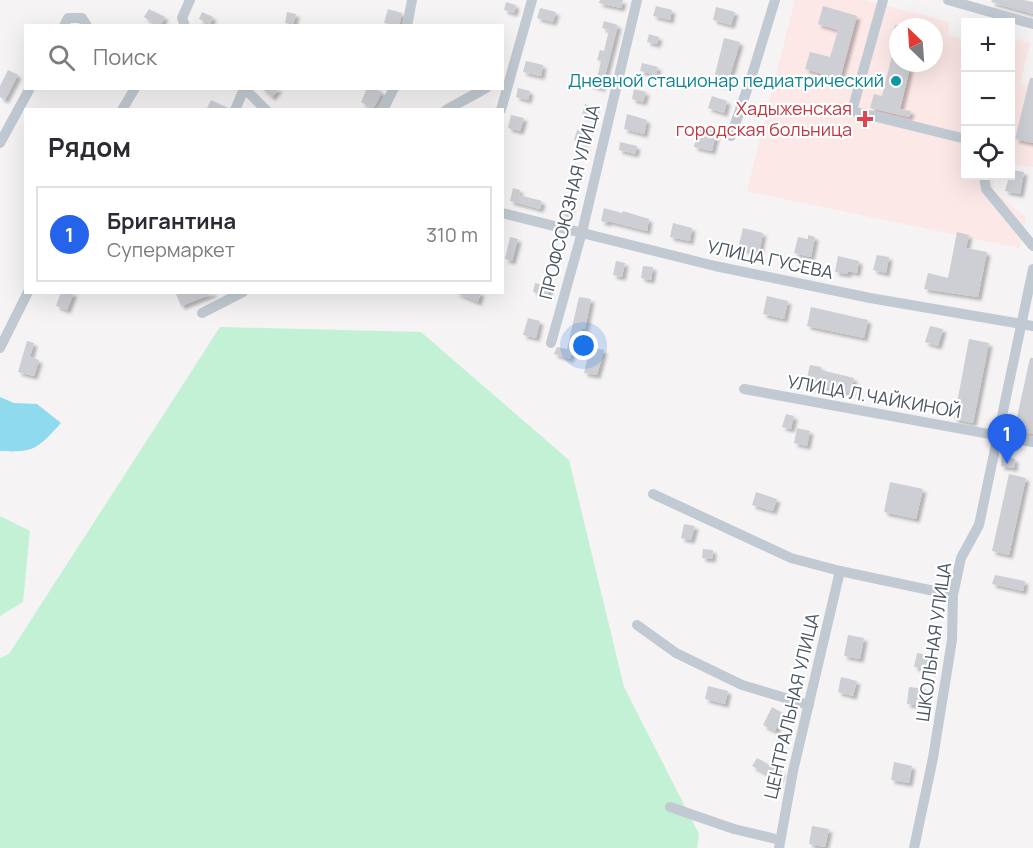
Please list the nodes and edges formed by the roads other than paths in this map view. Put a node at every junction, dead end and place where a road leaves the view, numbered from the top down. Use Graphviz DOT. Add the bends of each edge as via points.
graph roads {
  1 [pos="190,0"];
  2 [pos="412,0"];
  3 [pos="532,0"];
  4 [pos="636,0"];
  5 [pos="775,0"];
  6 [pos="883,0"];
  7 [pos="948,0"];
  8 [pos="65,24"];
  9 [pos="86,24"];
  10 [pos="184,24"];
  11 [pos="407,24"];
  12 [pos="1033,24"];
  13 [pos="506,78"];
  14 [pos="29,90"];
  15 [pos="134,90"];
  16 [pos="244,90"];
  17 [pos="245,90"];
  18 [pos="393,90"];
  19 [pos="482,90"];
  20 [pos="123,108"];
  21 [pos="236,108"];
  22 [pos="264,108"];
  23 [pos="384,108"];
  24 [pos="450,108"];
  25 [pos="501,108"];
  26 [pos="731,136"];
  27 [pos="961,138"];
  28 [pos="0,143"];
  29 [pos="985,180"];
  30 [pos="504,213"];
  31 [pos="582,232"];
  32 [pos="1033,246"];
  33 [pos="1033,268"];
  34 [pos="27,294"];
  35 [pos="239,294"];
  36 [pos="202,313"];
  37 [pos="1021,323"];
  38 [pos="1033,326"];
  39 [pos="551,343"];
  40 [pos="0,348"];
  41 [pos="744,389"];
  42 [pos="997,436"];
  43 [pos="1033,442"];
  44 [pos="653,494"];
  45 [pos="840,572"];
  46 [pos="953,594"];
  47 [pos="637,626"];
  48 [pos="808,705"];
  49 [pos="669,807"];
  50 [pos="780,844"];
  51 [pos="914,848"];
  1 -- 10 [label="street" via="182,18"];
  2 -- 11 [label="street"];
  3 -- 13 [label="street"];
  4 -- 31 [label="street, ПРОФСОЮЗНАЯ УЛИЦА"];
  5 -- 26 [label="street"];
  6 -- 27 [label="street" via="852,111"];
  7 -- 12 [label="street"];
  8 -- 9 [label="street" via="68,18 82,18"];
  13 -- 25 [label="street"];
  14 -- 28 [label="street"];
  15 -- 20 [label="street"];
  16 -- 21 [label="street"];
  17 -- 22 [label="street"];
  18 -- 23 [label="street"];
  19 -- 24 [label="street"];
  29 -- 32 [label="street" via="986,189"];
  30 -- 31 [label="street, УЛИЦА ГУСЕВА"];
  31 -- 37 [label="street, УЛИЦА ГУСЕВА" via="715,266 870,298"];
  31 -- 39 [label="street, ПРОФСОЮЗНАЯ УЛИЦА"];
  33 -- 37 [label="street, ШКОЛЬНАЯ УЛИЦА"];
  34 -- 40 [label="street"];
  35 -- 36 [label="street"];
  37 -- 38 [label="street, УЛИЦА ГУСЕВА"];
  37 -- 42 [label="street, ШКОЛЬНАЯ УЛИЦА"];
  41 -- 42 [label="street, УЛИЦА Л.ЧАЙКИНОЙ"];
  42 -- 43 [label="street, УЛИЦА Л.ЧАЙКИНОЙ"];
  42 -- 46 [label="street, ШКОЛЬНАЯ УЛИЦА" via="979,525 962,558"];
  44 -- 45 [label="street" via="791,558"];
  45 -- 46 [label="street"];
  45 -- 48 [label="street, ЦЕНТРАЛЬНАЯ УЛИЦА"];
  46 -- 51 [label="street, ШКОЛЬНАЯ УЛИЦА" via="952,640 930,778"];
  47 -- 48 [label="street" via="676,653 742,685"];
  48 -- 50 [label="street, ЦЕНТРАЛЬНАЯ УЛИЦА"];
  49 -- 50 [label="street"];
}
